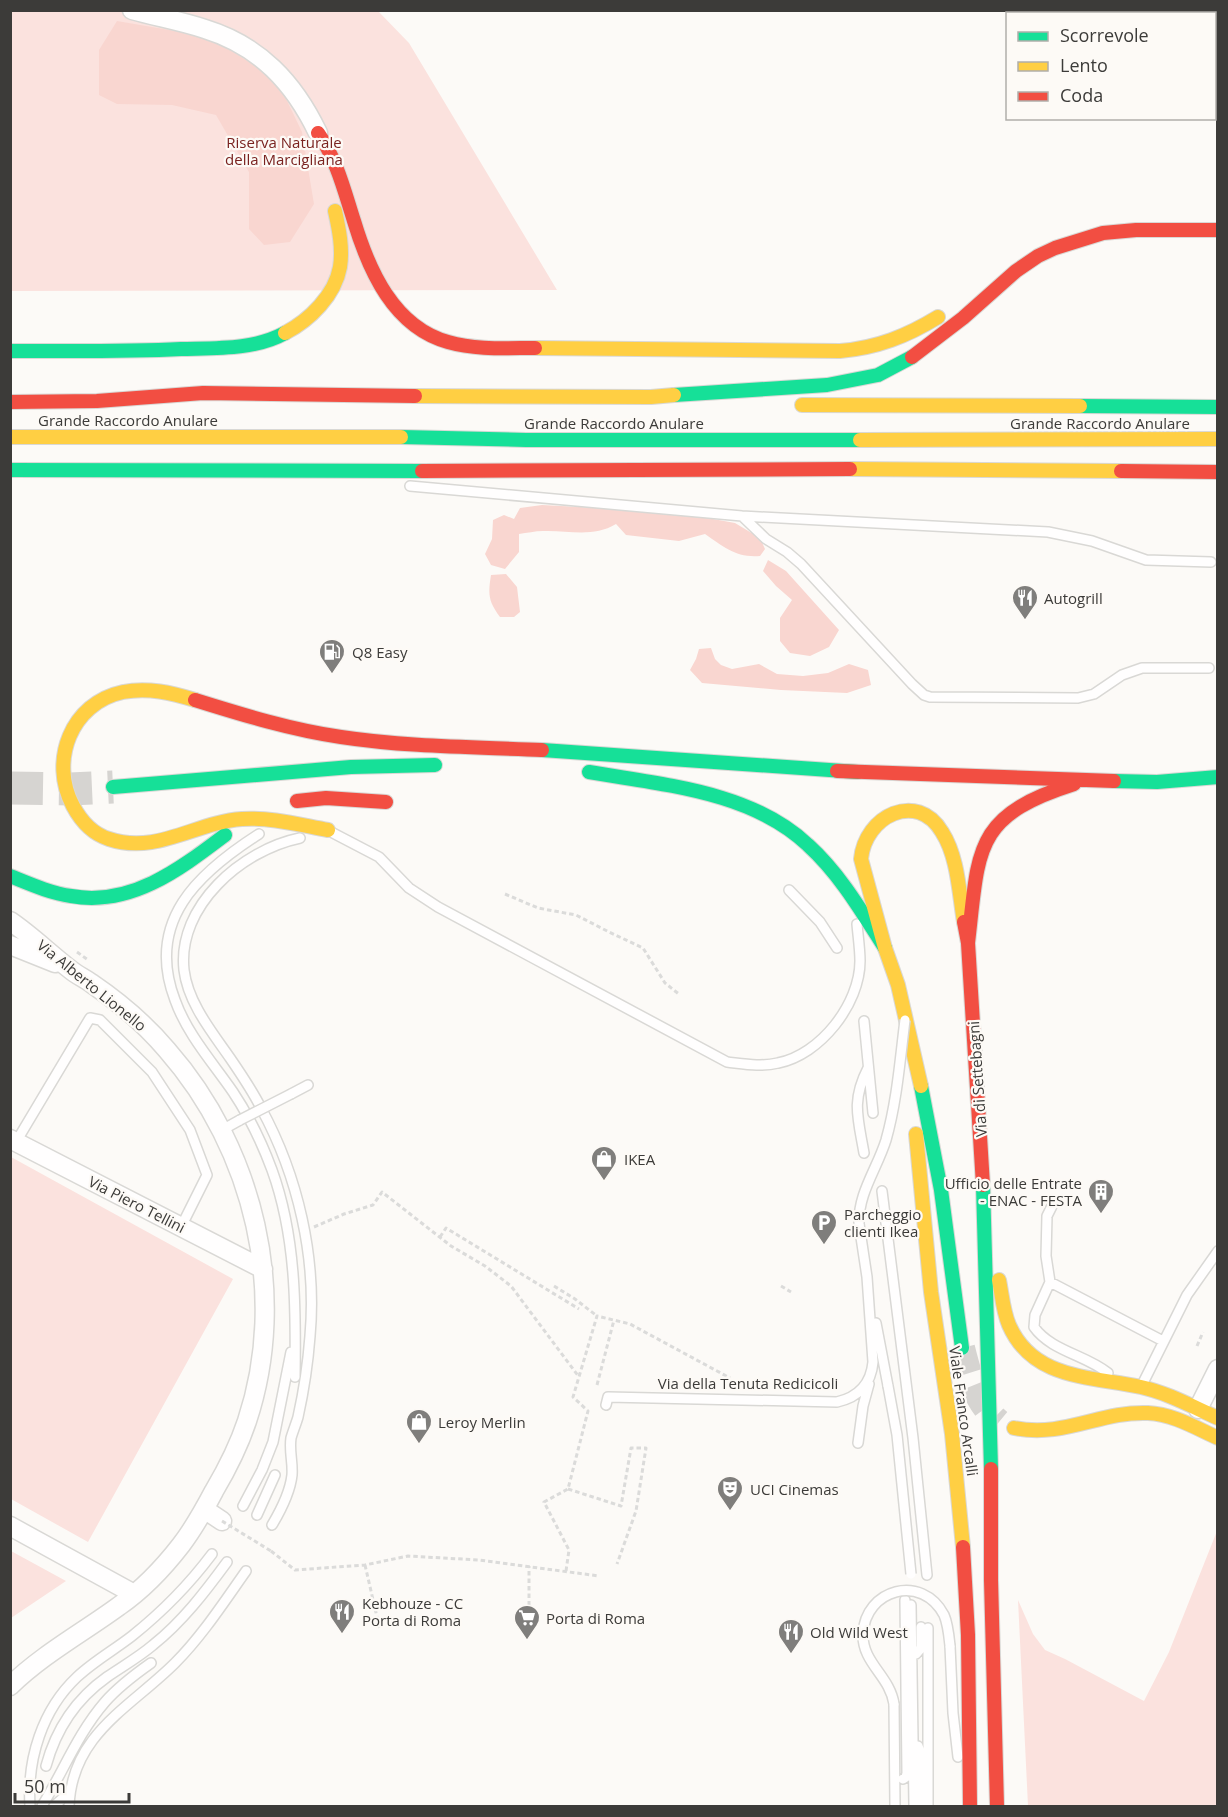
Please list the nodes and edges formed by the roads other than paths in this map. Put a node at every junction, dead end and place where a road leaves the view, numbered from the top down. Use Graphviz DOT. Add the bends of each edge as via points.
graph roads {
  1 [pos="132,10"];
  2 [pos="318,133"];
  3 [pos="1218,230"];
  4 [pos="996,288"];
  5 [pos="10,351"];
  6 [pos="99,387"];
  7 [pos="203,393"];
  8 [pos="651,397"];
  9 [pos="10,402"];
  10 [pos="753,404"];
  11 [pos="793,405"];
  12 [pos="1218,407"];
  13 [pos="10,437"];
  14 [pos="1218,439"];
  15 [pos="10,470"];
  16 [pos="192,470"];
  17 [pos="1218,472"];
  18 [pos="332,480"];
  19 [pos="402,486"];
  20 [pos="742,516"];
  21 [pos="1211,562"];
  22 [pos="1209,668"];
  23 [pos="453,766"];
  24 [pos="858,772"];
  25 [pos="1218,777"];
  26 [pos="1092,779"];
  27 [pos="113,787"];
  28 [pos="297,801"];
  29 [pos="386,802"];
  30 [pos="328,830"];
  31 [pos="259,834"];
  32 [pos="225,835"];
  33 [pos="10,876"];
  34 [pos="789,890"];
  35 [pos="855,901"];
  36 [pos="10,921"];
  37 [pos="968,943"];
  38 [pos="10,945"];
  39 [pos="837,948"];
  40 [pos="885,948"];
  41 [pos="73,971"];
  42 [pos="905,1020"];
  43 [pos="864,1021"];
  44 [pos="868,1067"];
  45 [pos="308,1085"];
  46 [pos="873,1113"];
  47 [pos="222,1130"];
  48 [pos="13,1140"];
  49 [pos="864,1153"];
  50 [pos="1052,1206"];
  51 [pos="986,1215"];
  52 [pos="181,1227"];
  53 [pos="1218,1251"];
  54 [pos="263,1269"];
  55 [pos="867,1278"];
  56 [pos="1050,1282"];
  57 [pos="295,1332"];
  58 [pos="1163,1341"];
  59 [pos="962,1348"];
  60 [pos="1218,1369"];
  61 [pos="872,1373"];
  62 [pos="295,1377"];
  63 [pos="899,1382"];
  64 [pos="1119,1383"];
  65 [pos="1141,1387"];
  66 [pos="607,1401"];
  67 [pos="1198,1410"];
  68 [pos="1218,1419"];
  69 [pos="1014,1428"];
  70 [pos="1218,1438"];
  71 [pos="858,1443"];
  72 [pos="275,1475"];
  73 [pos="243,1506"];
  74 [pos="204,1509"];
  75 [pos="257,1515"];
  76 [pos="222,1521"];
  77 [pos="272,1525"];
  78 [pos="10,1526"];
  79 [pos="212,1554"];
  80 [pos="227,1562"];
  81 [pos="246,1571"];
  82 [pos="911,1574"];
  83 [pos="924,1575"];
  84 [pos="134,1594"];
  85 [pos="916,1654"];
  86 [pos="151,1663"];
  87 [pos="10,1686"];
  88 [pos="918,1746"];
  89 [pos="46,1766"];
  90 [pos="903,1779"];
  91 [pos="69,1792"];
  92 [pos="30,1806"];
  93 [pos="42,1806"];
  94 [pos="54,1806"];
  95 [pos="69,1806"];
  96 [pos="896,1806"];
  97 [pos="914,1806"];
  98 [pos="921,1806"];
  99 [pos="928,1806"];
  100 [pos="963,1806"];
  101 [pos="970,1806"];
  102 [pos="997,1806"];
  1 -- 2 [label="street" via="205,29 249,50 294,91"];
  2 -- 4 [label="main road" via="339,168 364,251 387,297 407,320 450,342 496,348 867,349 891,342"];
  2 -- 5 [label="main road" via="339,230 340,265 326,296 300,324 267,341 233,346"];
  3 -- 4 [label="main road" via="1095,235 1038,256"];
  4 -- 8 [label="main road" via="921,352 878,375 812,386"];
  6 -- 7 [label="main road"];
  7 -- 8 [label="main road, Grande Raccordo Anulare"];
  7 -- 9 [label="main road, Grande Raccordo Anulare" via="97,401"];
  8 -- 10 [label="main road"];
  11 -- 12 [label="main road"];
  13 -- 14 [label="main road, Grande Raccordo Anulare"];
  15 -- 16 [label="main road"];
  16 -- 17 [label="main road"];
  16 -- 18 [label="lane"];
  19 -- 20 [label="lane"];
  20 -- 21 [label="lane" via="1048,532 1092,541 1146,560"];
  20 -- 22 [label="lane" via="766,539 794,557 912,684 930,697 1078,698 1094,694 1122,675 1142,668"];
  23 -- 27 [label="main road" via="351,767"];
  24 -- 26 [label="main road"];
  24 -- 30 [label="main road" via="370,740 289,727 152,690 101,699 81,715 68,738 62,760 66,792 83,822 105,838 126,844 157,843 241,819"];
  24 -- 35 [label="main road" via="572,768 711,796 766,816 794,833 818,855"];
  25 -- 26 [label="main road" via="1157,782"];
  26 -- 37 [label="main road" via="1029,802 991,832 978,866"];
  28 -- 29 [label="main road" via="326,798"];
  30 -- 35 [label="lane" via="379,857 409,888 438,907 728,1062 759,1066 781,1063 803,1053 830,1032 856,986 860,962"];
  30 -- 77 [label="lane" via="276,845 227,877 192,920 184,953 186,980 199,1012 245,1079 278,1141 307,1239 312,1287 310,1335 290,1446 292,1474"];
  31 -- 57 [label="lane" via="208,872 180,904 167,947 167,975 175,1002 197,1042 246,1113 272,1170 287,1227 294,1279"];
  32 -- 33 [label="main road" via="167,876 135,892 114,897 62,896"];
  34 -- 39 [label="lane" via="820,922"];
  35 -- 40 [label="main road"];
  36 -- 41 [label="street, Via Alberto Lionello"];
  37 -- 40 [label="main road" via="949,842 930,817 908,811 887,816 875,825 861,852"];
  37 -- 51 [label="main road, Via di Settebagni"];
  38 -- 41 [label="street"];
  40 -- 42 [label="main road"];
  41 -- 47 [label="street, Via Alberto Lionello" via="116,1001 168,1050"];
  42 -- 55 [label="lane, bridge" via="892,1116 859,1211"];
  42 -- 59 [label="main road" via="941,1190"];
  42 -- 101 [label="main road, Viale Franco Arcalli" via="926,1248 952,1434 963,1551"];
  43 -- 44 [label="lane"];
  44 -- 46 [label="lane"];
  44 -- 49 [label="lane" via="856,1108"];
  45 -- 47 [label="lane, bridge"];
  47 -- 54 [label="street, Via Alberto Lionello" via="256,1224"];
  48 -- 52 [label="street, Via Piero Tellini"];
  48 -- 52 [label="lane" via="90,1018 100,1020 152,1072 190,1130 207,1175"];
  50 -- 56 [label="lane" via="1047,1216"];
  51 -- 64 [label="main road" via="1007,1318 1020,1343 1054,1370"];
  51 -- 102 [label="main road, Viale Franco Arcalli"];
  52 -- 54 [label="street, Via Piero Tellini"];
  53 -- 58 [label="lane" via="1187,1295"];
  54 -- 74 [label="street, Via Alberto Lionello" via="265,1316 251,1407 236,1449"];
  55 -- 61 [label="lane"];
  55 -- 82 [label="lane, bridge" via="897,1435"];
  56 -- 58 [label="lane"];
  56 -- 64 [label="lane" via="1035,1315 1034,1328 1041,1338 1098,1365"];
  57 -- 62 [label="lane"];
  57 -- 73 [label="lane" via="273,1442"];
  58 -- 65 [label="lane"];
  60 -- 67 [label="street"];
  61 -- 66 [label="lane, Via della Tenuta Redicicoli" via="859,1393 837,1402 633,1398"];
  61 -- 71 [label="lane"];
  63 -- 83 [label="lane" via="879,1190 913,1438 925,1549"];
  64 -- 65 [label="main road"];
  65 -- 67 [label="main road"];
  67 -- 68 [label="main road"];
  69 -- 70 [label="main road" via="1052,1431 1145,1413 1165,1416"];
  72 -- 75 [label="lane"];
  74 -- 76 [label="street"];
  74 -- 84 [label="street, Via Alberto Lionello" via="175,1552"];
  78 -- 84 [label="street"];
  79 -- 92 [label="lane" via="178,1596 130,1638 76,1677 60,1697 36,1744"];
  80 -- 89 [label="lane" via="165,1635 79,1701 58,1732"];
  81 -- 91 [label="lane" via="176,1662 95,1736"];
  84 -- 87 [label="street, Via Alberto Lionello" via="48,1654"];
  85 -- 99 [label="lane" via="925,1627"];
  86 -- 93 [label="lane" via="122,1684 94,1716"];
  88 -- 98 [label="lane"];
  90 -- 97 [label="lane" via="907,1773 908,1602"];
  91 -- 94 [label="lane"];
  91 -- 95 [label="lane"];
  96 -- 100 [label="lane, bridge" via="894,1704 891,1689 865,1648 863,1633 875,1604 900,1590 928,1598 946,1620"];
}
